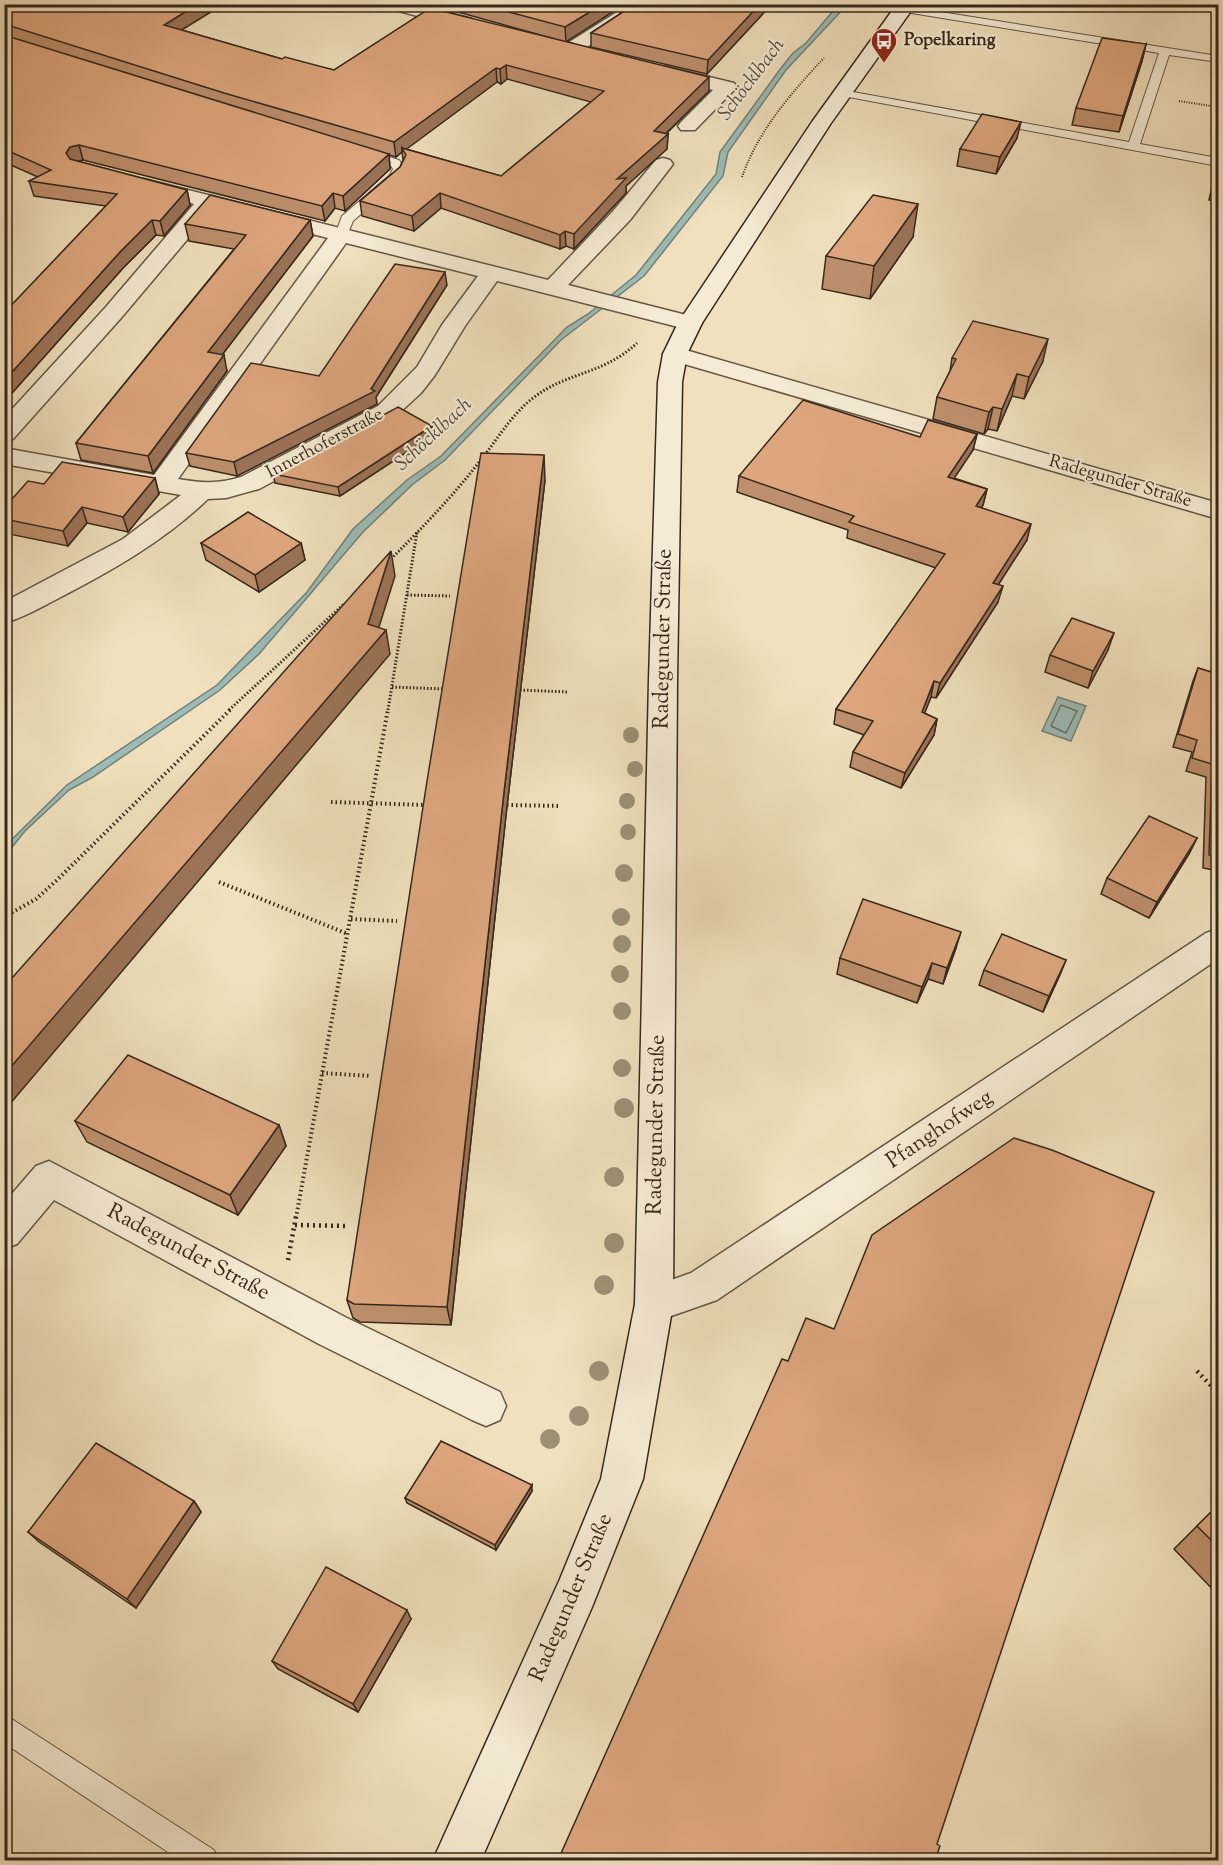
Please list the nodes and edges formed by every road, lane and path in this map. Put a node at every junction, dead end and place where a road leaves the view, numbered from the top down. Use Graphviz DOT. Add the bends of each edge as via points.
graph roads {
  1 [pos="394,4"];
  2 [pos="644,4"];
  3 [pos="905,7"];
  4 [pos="482,27"];
  5 [pos="514,36"];
  6 [pos="569,50"];
  7 [pos="1165,51"];
  8 [pos="592,55"];
  9 [pos="1218,59"];
  10 [pos="816,66"];
  11 [pos="648,69"];
  12 [pos="842,93"];
  13 [pos="687,126"];
  14 [pos="1133,147"];
  15 [pos="352,150"];
  16 [pos="1218,162"];
  17 [pos="663,164"];
  18 [pos="122,179"];
  19 [pos="741,180"];
  20 [pos="208,201"];
  21 [pos="341,235"];
  22 [pos="491,274"];
  23 [pos="552,289"];
  24 [pos="675,331"];
  25 [pos="4,434"];
  26 [pos="4,456"];
  27 [pos="160,485"];
  28 [pos="201,491"];
  29 [pos="1218,511"];
  30 [pos="417,532"];
  31 [pos="390,560"];
  32 [pos="407,595"];
  33 [pos="450,596"];
  34 [pos="349,600"];
  35 [pos="4,614"];
  36 [pos="392,687"];
  37 [pos="448,689"];
  38 [pos="520,690"];
  39 [pos="568,692"];
  40 [pos="331,802"];
  41 [pos="372,804"];
  42 [pos="430,805"];
  43 [pos="507,805"];
  44 [pos="561,806"];
  45 [pos="219,882"];
  46 [pos="4,917"];
  47 [pos="351,919"];
  48 [pos="397,921"];
  49 [pos="348,934"];
  50 [pos="1218,942"];
  51 [pos="322,1073"];
  52 [pos="372,1076"];
  53 [pos="295,1225"];
  54 [pos="347,1226"];
  55 [pos="4,1232"];
  56 [pos="281,1302"];
  57 [pos="654,1304"];
  58 [pos="1197,1371"];
  59 [pos="1218,1394"];
  60 [pos="486,1406"];
  61 [pos="4,1727"];
  62 [pos="204,1860"];
  63 [pos="457,1860"];
  1 -- 4 [label="street"];
  2 -- 6 [label="street"];
  3 -- 7 [label="lane"];
  3 -- 12 [label="street, Radegunder Straße"];
  5 -- 6 [label="street"];
  6 -- 8 [label="street"];
  7 -- 9 [label="lane"];
  7 -- 14 [label="lane"];
  10 -- 19 [label="path" via="777,113 749,156"];
  11 -- 13 [label="street" via="727,87"];
  12 -- 14 [label="lane"];
  12 -- 24 [label="street, Radegunder Straße"];
  14 -- 16 [label="lane"];
  15 -- 21 [label="lane" via="395,163 399,169 396,177 347,219"];
  17 -- 23 [label="street" via="622,215"];
  18 -- 20 [label="street"];
  20 -- 21 [label="street"];
  20 -- 25 [label="street"];
  21 -- 22 [label="street"];
  21 -- 27 [label="street"];
  22 -- 23 [label="street"];
  22 -- 28 [label="street, Innerhoferstraße" via="427,370 387,411 250,483 226,490"];
  23 -- 24 [label="street" via="634,309"];
  24 -- 29 [label="street, Radegunder Straße"];
  24 -- 30 [label="path" via="606,367 549,387 523,407"];
  24 -- 57 [label="street, Radegunder Straße" via="670,382 663,658"];
  26 -- 27 [label="street, Innerhoferstraße"];
  27 -- 28 [label="street, Innerhoferstraße"];
  28 -- 35 [label="street" via="137,545"];
  30 -- 31 [label="path"];
  30 -- 32 [label="path"];
  32 -- 33 [label="path"];
  32 -- 36 [label="path"];
  34 -- 46 [label="path" via="201,735 57,880 36,899"];
  36 -- 37 [label="path"];
  36 -- 41 [label="path"];
  38 -- 39 [label="path"];
  40 -- 41 [label="path"];
  41 -- 42 [label="path"];
  41 -- 47 [label="path"];
  43 -- 44 [label="path"];
  45 -- 49 [label="path"];
  47 -- 48 [label="path"];
  47 -- 49 [label="path"];
  49 -- 51 [label="path"];
  50 -- 57 [label="street, Pfanghofweg" via="703,1287"];
  51 -- 52 [label="path"];
  51 -- 53 [label="path"];
  53 -- 54 [label="path"];
  53 -- 56 [label="path"];
  55 -- 56 [label="street, Radegunder Straße" via="49,1178"];
  56 -- 60 [label="street, Radegunder Straße"];
  57 -- 63 [label="street, Radegunder Straße" via="622,1479 577,1592"];
  58 -- 59 [label="path"];
  61 -- 62 [label="lane"];
}
